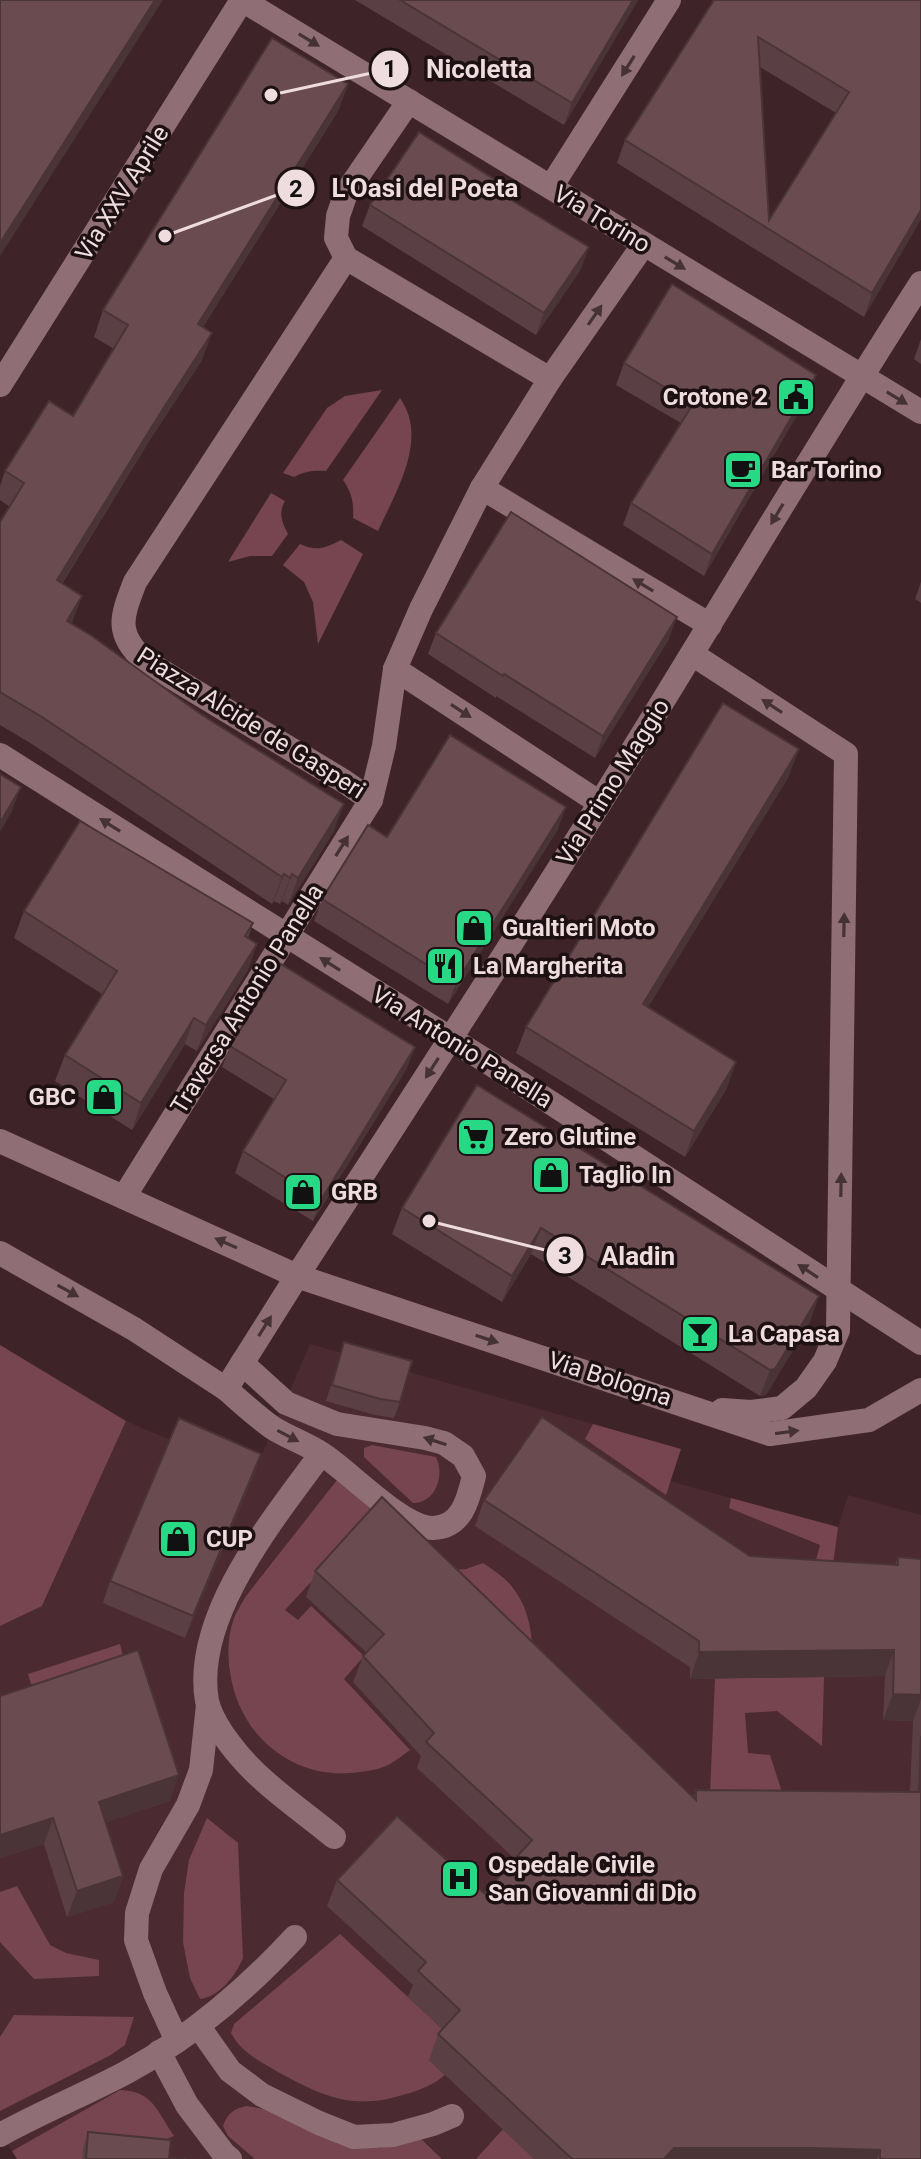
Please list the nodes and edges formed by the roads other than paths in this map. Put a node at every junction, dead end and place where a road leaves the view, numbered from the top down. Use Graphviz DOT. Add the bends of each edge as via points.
graph roads {
  1 [pos="242,0"];
  2 [pos="669,0"];
  3 [pos="409,101"];
  4 [pos="551,187"];
  5 [pos="644,244"];
  6 [pos="346,258"];
  7 [pos="921,283"];
  8 [pos="861,376"];
  9 [pos="550,379"];
  10 [pos="0,385"];
  11 [pos="921,412"];
  12 [pos="482,488"];
  13 [pos="710,625"];
  14 [pos="692,654"];
  15 [pos="395,669"];
  16 [pos="0,755"];
  17 [pos="371,800"];
  18 [pos="600,803"];
  19 [pos="286,936"];
  20 [pos="451,1039"];
  21 [pos="0,1141"];
  22 [pos="124,1197"];
  23 [pos="0,1253"];
  24 [pos="297,1276"];
  25 [pos="840,1291"];
  26 [pos="921,1343"];
  27 [pos="242,1363"];
  28 [pos="226,1389"];
  29 [pos="921,1390"];
  30 [pos="692,1407"];
  31 [pos="321,1454"];
  32 [pos="208,1705"];
  33 [pos="334,1837"];
  34 [pos="295,1937"];
  35 [pos="199,2027"];
  36 [pos="168,2047"];
  37 [pos="452,2116"];
  38 [pos="0,2135"];
  39 [pos="230,2159"];
  1 -- 3 [label="street, Via Torino, one-way"];
  1 -- 10 [label="street, Via XXV Aprile"];
  2 -- 4 [label="street, one-way"];
  3 -- 4 [label="street, Via Torino"];
  3 -- 6 [label="street" via="346,193 336,238"];
  4 -- 5 [label="street, Via Torino"];
  5 -- 8 [label="street, Via Torino, one-way"];
  9 -- 5 [label="street, Piazza Alcide de Gasperi, one-way"];
  6 -- 9 [label="street"];
  6 -- 17 [label="street, Piazza Alcide de Gasperi" via="135,582 123,630 145,661"];
  7 -- 8 [label="street, Via Primo Maggio"];
  8 -- 11 [label="street, Via Torino, one-way"];
  8 -- 13 [label="street, Via Primo Maggio, one-way"];
  9 -- 12 [label="street, Piazza Alcide de Gasperi"];
  13 -- 12 [label="street, one-way"];
  12 -- 15 [label="street, Piazza Alcide de Gasperi"];
  13 -- 14 [label="street, Via Primo Maggio"];
  14 -- 18 [label="street, Via Primo Maggio"];
  25 -- 14 [label="street, one-way" via="846,754"];
  15 -- 17 [label="street, Piazza Alcide de Gasperi"];
  15 -- 18 [label="street, one-way"];
  19 -- 16 [label="street, Via Antonio Panella, one-way"];
  19 -- 17 [label="street, Traversa Antonio Panella, one-way"];
  18 -- 20 [label="street, Via Primo Maggio"];
  20 -- 19 [label="street, Via Antonio Panella, one-way"];
  19 -- 22 [label="street, Traversa Antonio Panella"];
  20 -- 24 [label="street, Via Primo Maggio, one-way"];
  25 -- 20 [label="street, Via Antonio Panella, one-way"];
  21 -- 22 [label="street, Via Bologna"];
  24 -- 22 [label="street, Via Bologna, one-way"];
  23 -- 28 [label="street, one-way"];
  27 -- 24 [label="street, one-way"];
  24 -- 30 [label="street, Via Bologna, one-way"];
  25 -- 26 [label="street, Via Antonio Panella"];
  25 -- 30 [label="street" via="838,1330 825,1361 806,1388 782,1408 751,1412"];
  27 -- 28 [label="street"];
  31 -- 27 [label="street, one-way" via="401,1517 429,1529 460,1516 469,1499 474,1476 463,1456 444,1443 337,1424 286,1403"];
  28 -- 31 [label="street, one-way" via="273,1428"];
  30 -- 29 [label="street, Via Bologna, one-way" via="770,1434 869,1420"];
  31 -- 32 [label="street" via="266,1528 224,1601 205,1678"];
  32 -- 33 [label="street" via="246,1764"];
  32 -- 36 [label="street" via="201,1770 188,1805 151,1869 137,1913 136,1940"];
  34 -- 35 [label="street"];
  35 -- 36 [label="street"];
  35 -- 37 [label="street" via="230,2071 262,2095 354,2137 393,2135"];
  36 -- 38 [label="street"];
  36 -- 39 [label="street" via="187,2105"];
}
